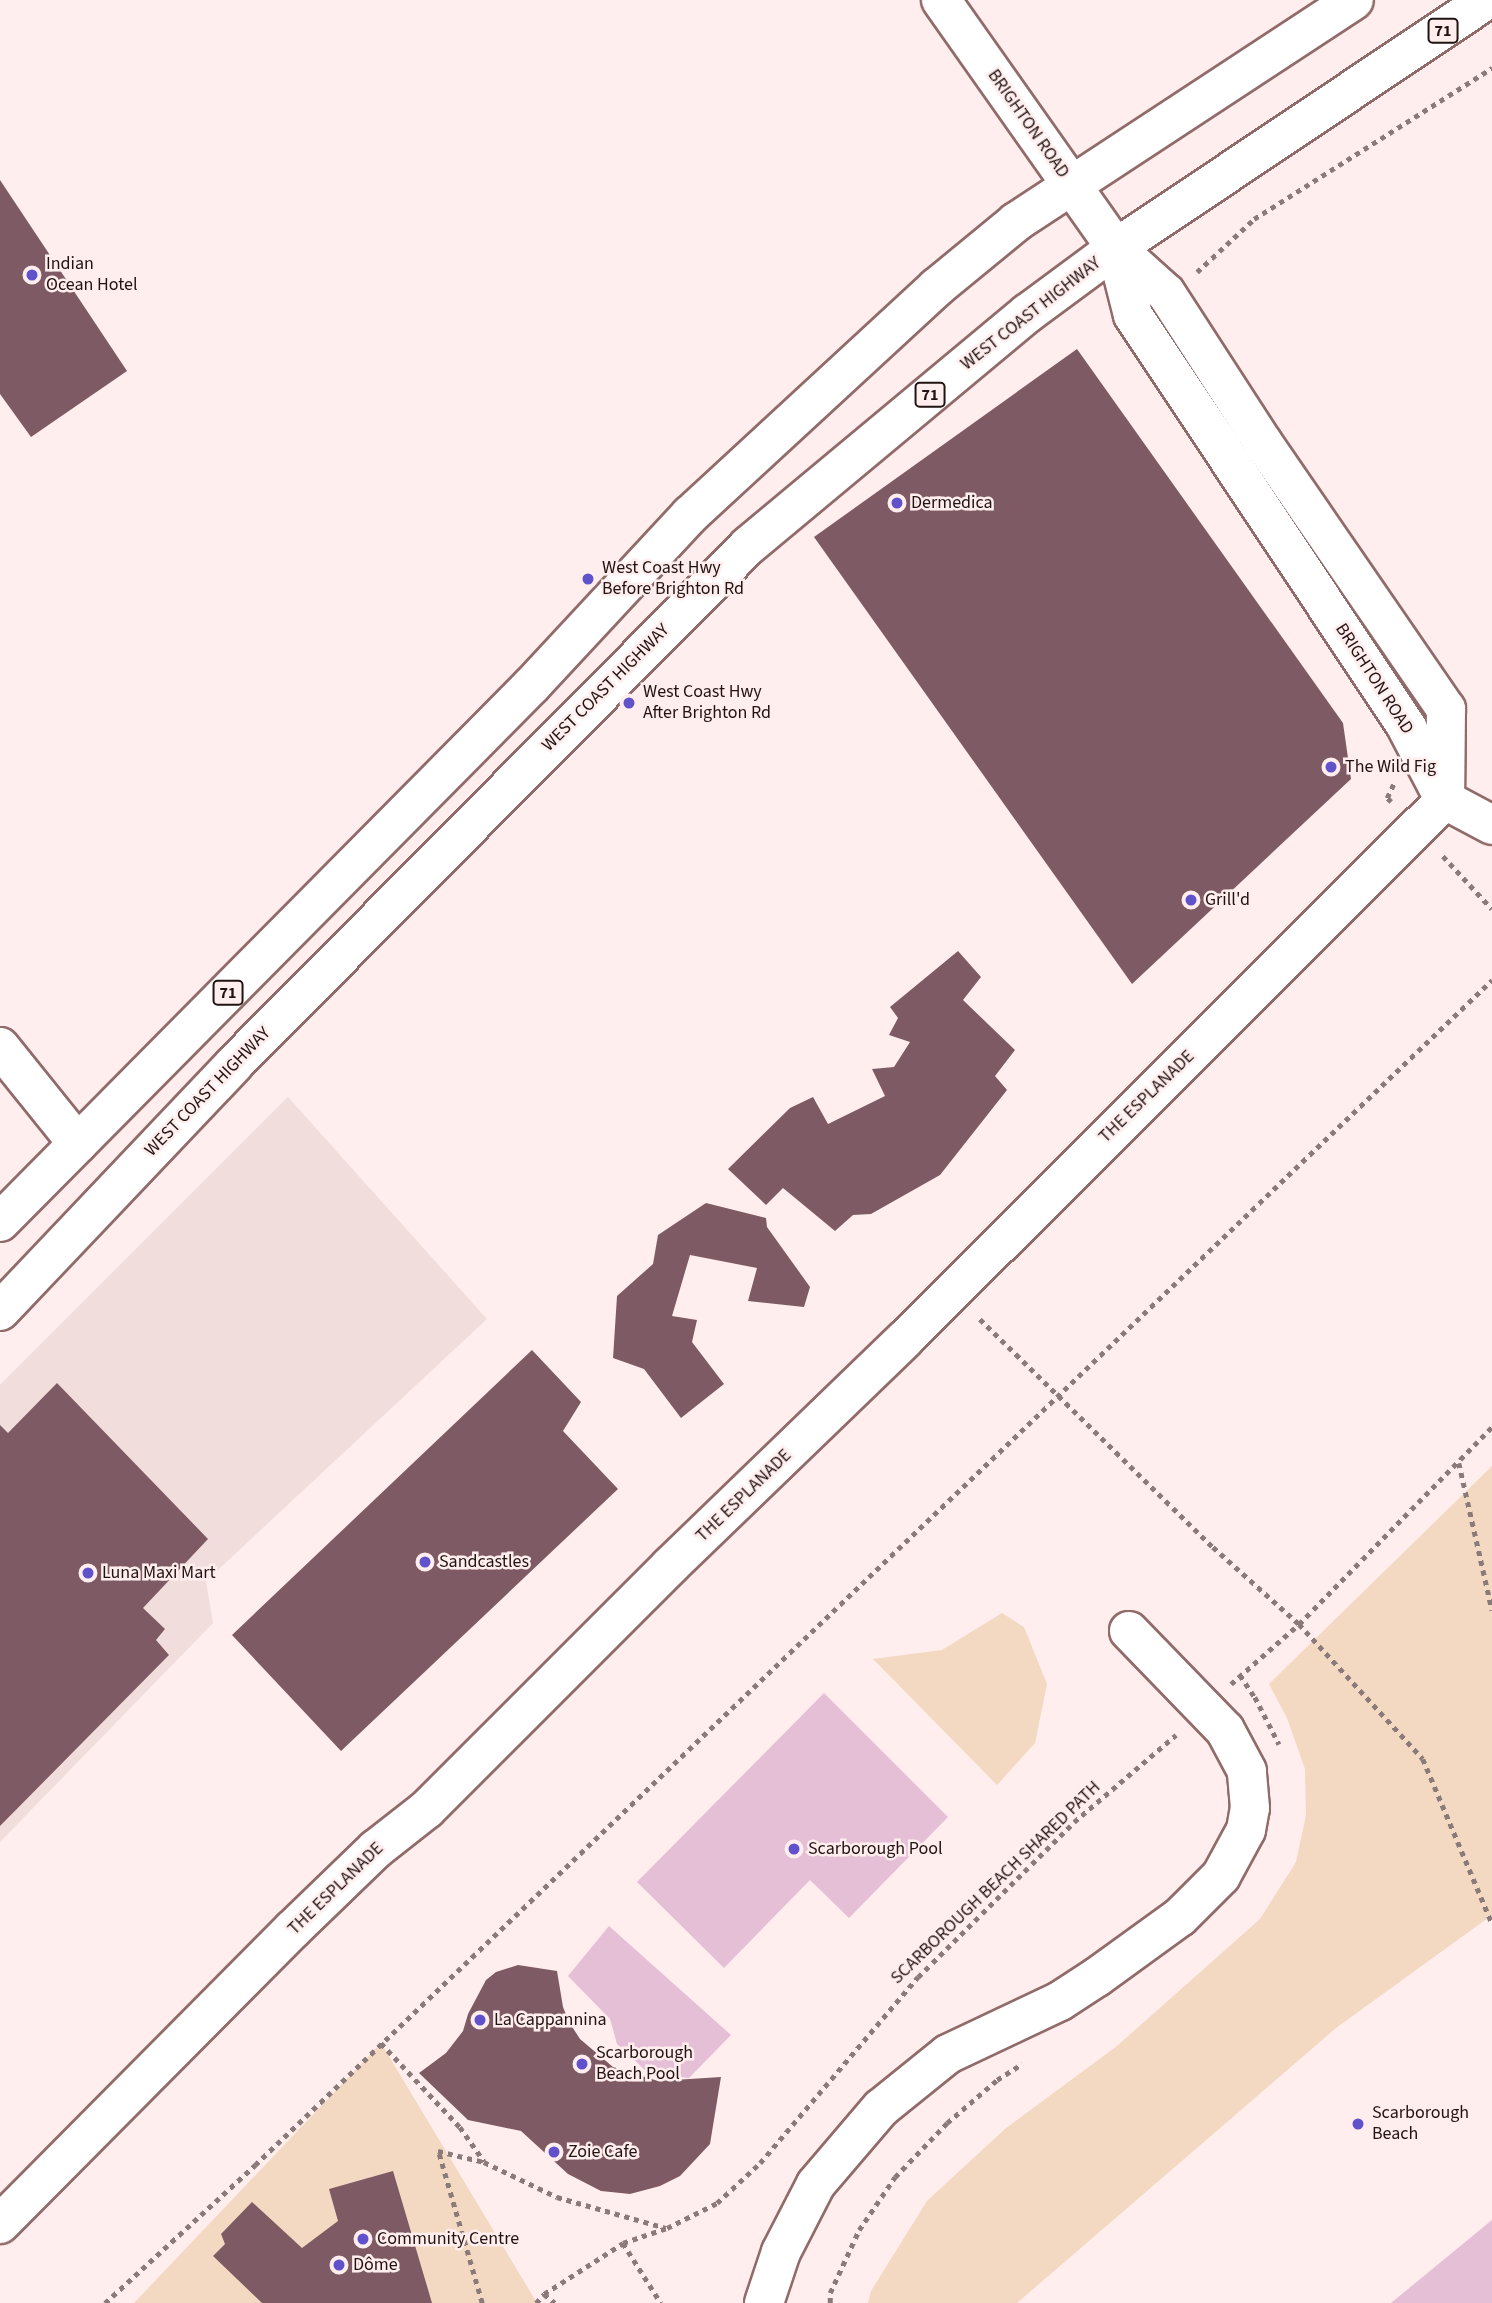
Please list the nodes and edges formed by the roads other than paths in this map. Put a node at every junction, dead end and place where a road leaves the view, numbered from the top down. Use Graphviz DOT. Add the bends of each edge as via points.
graph roads {
  1 [pos="941,0"];
  2 [pos="1354,0"];
  3 [pos="1487,0"];
  4 [pos="1070,185"];
  5 [pos="1116,248"];
  6 [pos="1445,800"];
  7 [pos="1492,825"];
  8 [pos="0,1047"];
  9 [pos="78,1144"];
  10 [pos="0,1222"];
  11 [pos="0,1311"];
  12 [pos="1129,1631"];
  13 [pos="0,2224"];
  14 [pos="764,2303"];
  1 -- 4 [label="main road, BRIGHTON ROAD"];
  2 -- 4 [label="main road, 71"];
  3 -- 5 [label="main road, WEST COAST HIGHWAY / 71"];
  4 -- 5 [label="main road, BRIGHTON ROAD"];
  4 -- 9 [label="main road, 71" via="1016,222 937,287 690,515 532,685"];
  5 -- 6 [label="main road, BRIGHTON ROAD" via="1133,315 1407,728"];
  5 -- 11 [label="main road, WEST COAST HIGHWAY / 71" via="1028,313 748,546 243,1054"];
  6 -- 7 [label="main road"];
  6 -- 13 [label="main road, THE ESPLANADE" via="427,1810 376,1849 301,1921"];
  8 -- 9 [label="main road"];
  9 -- 10 [label="main road, 71"];
  12 -- 14 [label="main road" via="1225,1730 1247,1771 1250,1808 1246,1830 1222,1876 1180,1917 1107,1970 1060,2001 948,2053 881,2108 816,2184 781,2252"];
}
